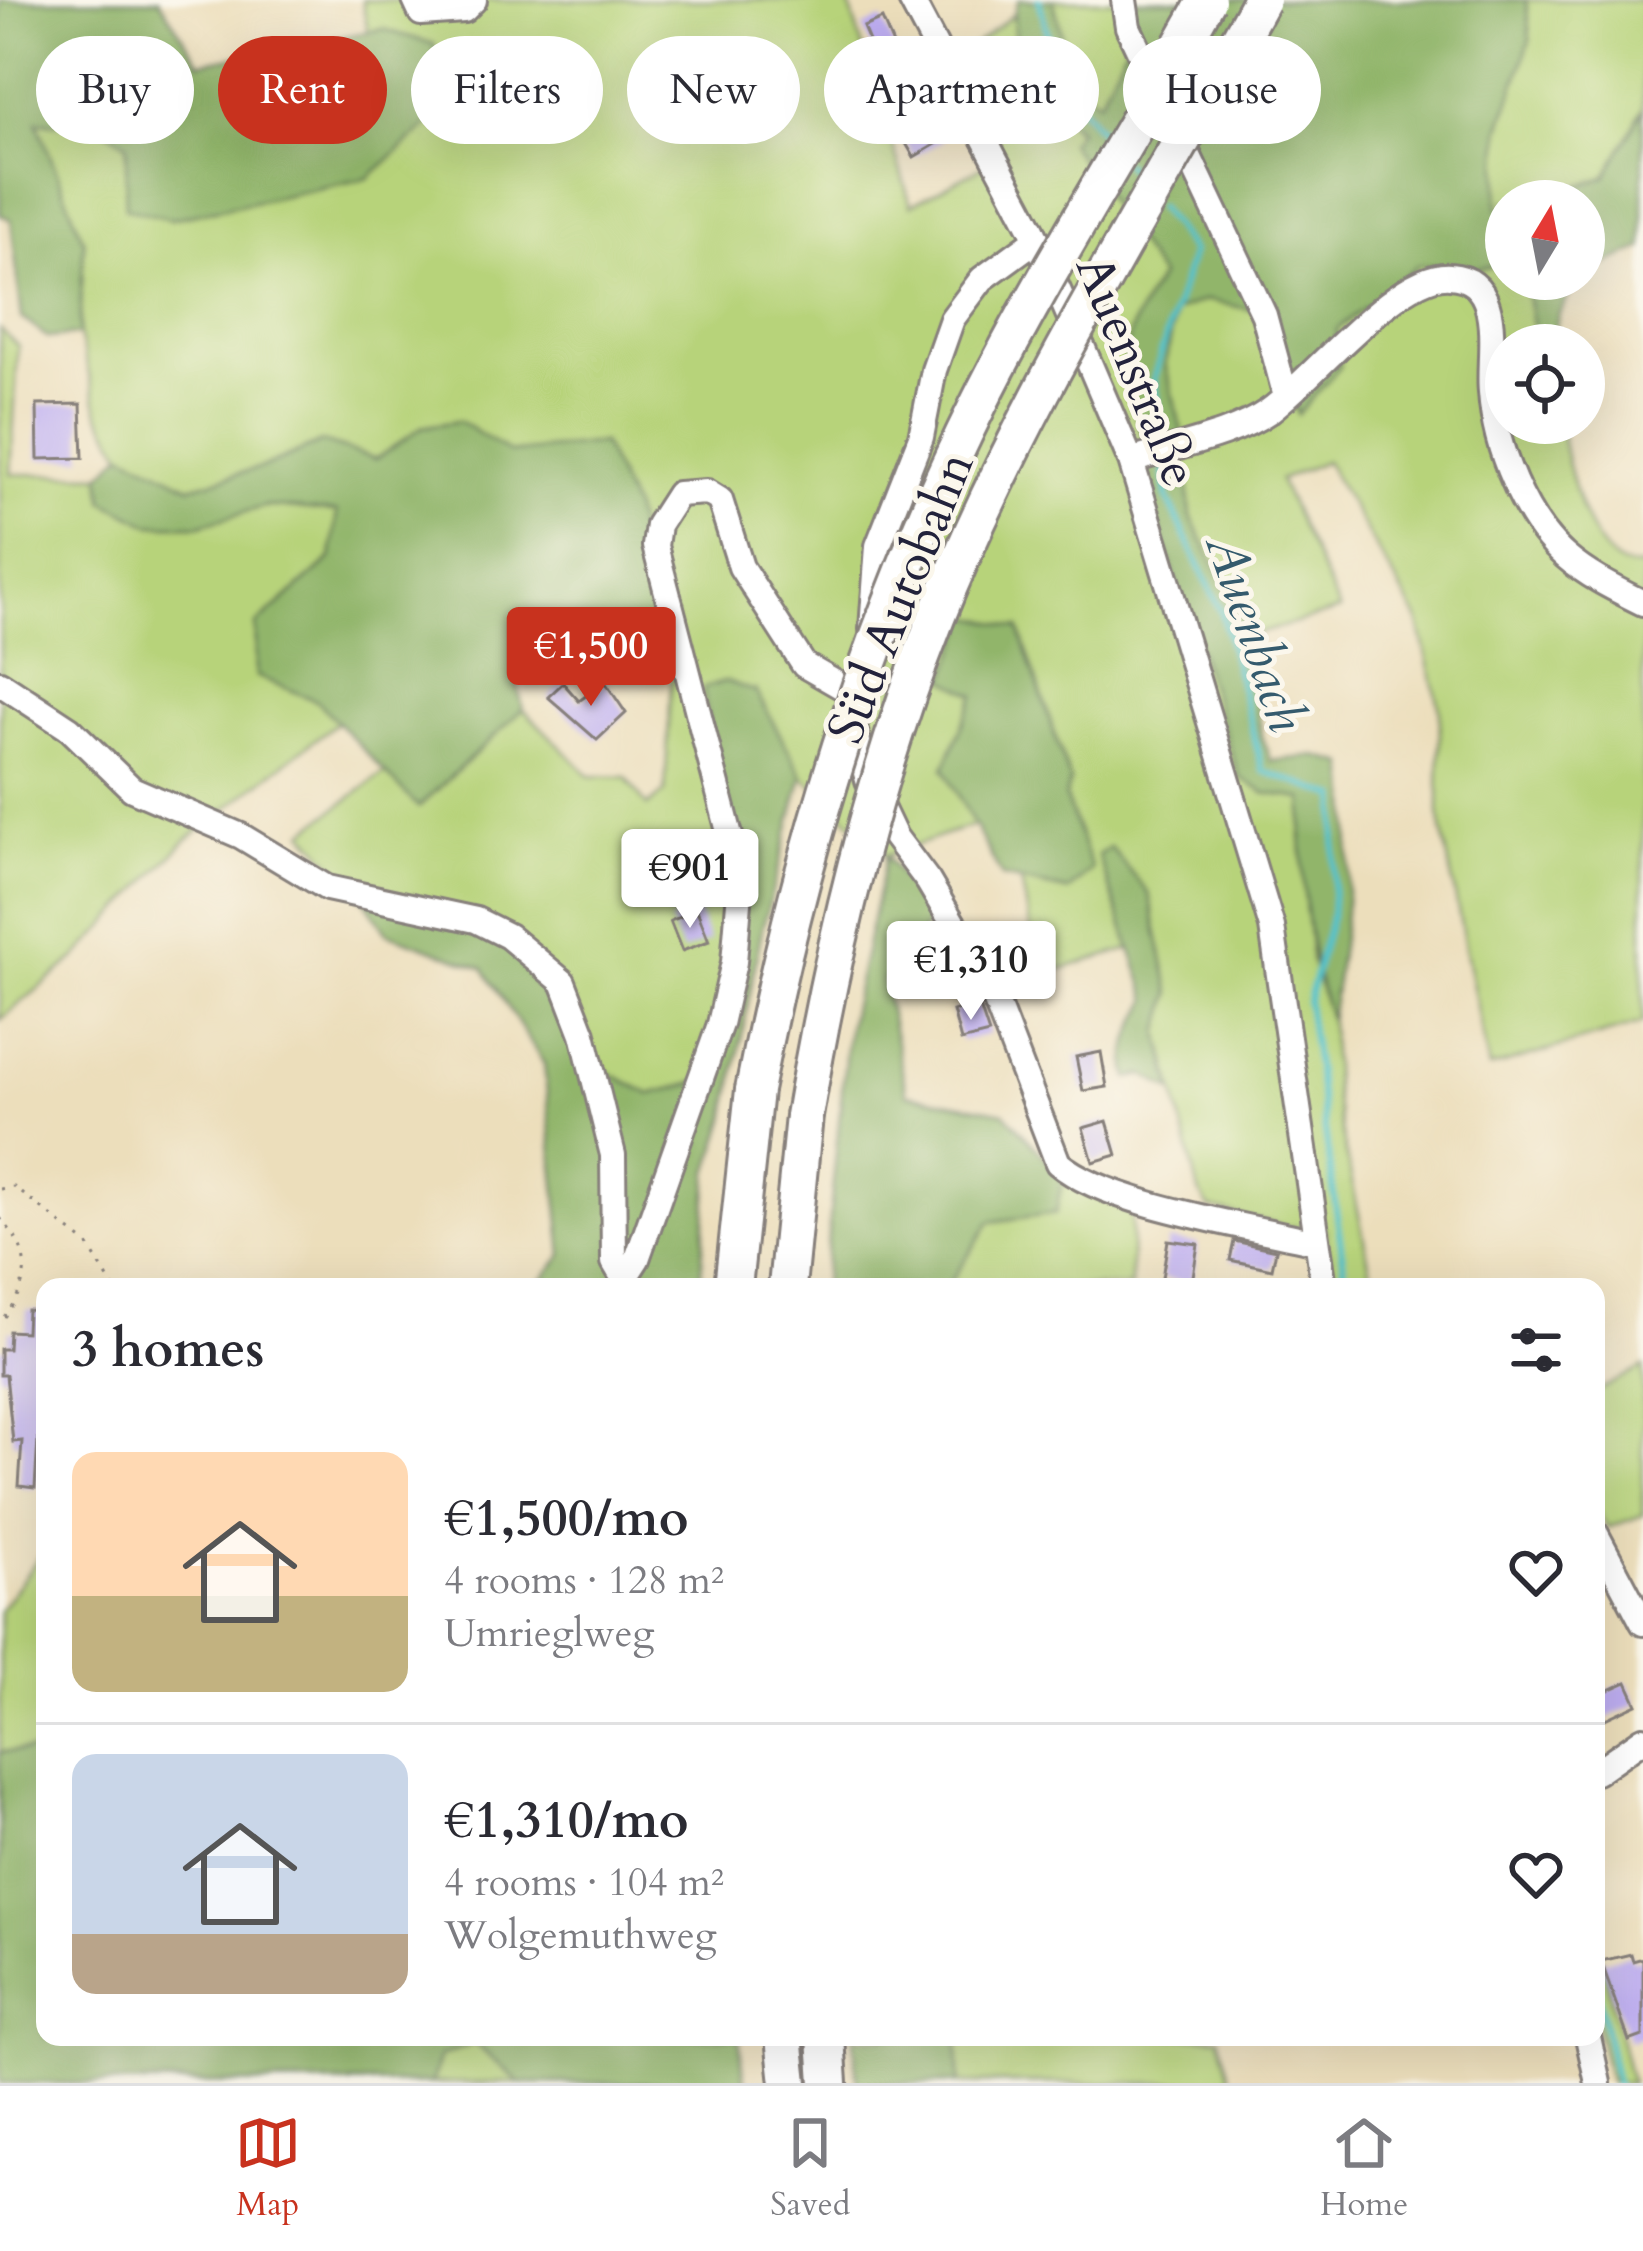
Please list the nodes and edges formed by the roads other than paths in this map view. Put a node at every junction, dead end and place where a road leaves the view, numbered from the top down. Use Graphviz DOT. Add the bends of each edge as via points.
graph roads {
  1 [pos="415,0"];
  2 [pos="474,0"];
  3 [pos="911,0"];
  4 [pos="1124,0"];
  5 [pos="1207,0"];
  6 [pos="1261,0"];
  7 [pos="1037,238"];
  8 [pos="1286,397"];
  9 [pos="1131,460"];
  10 [pos="1643,603"];
  11 [pos="0,683"];
  12 [pos="844,688"];
  13 [pos="1316,1242"];
  14 [pos="623,1278"];
  15 [pos="625,1278"];
  16 [pos="735,1278"];
  17 [pos="788,1278"];
  18 [pos="1322,1278"];
  19 [pos="1605,1551"];
  20 [pos="1643,1623"];
  21 [pos="1643,1738"];
  22 [pos="1605,1765"];
  23 [pos="785,2046"];
  24 [pos="827,2046"];
  25 [pos="1590,2046"];
  26 [pos="789,2083"];
  27 [pos="829,2083"];
  28 [pos="1598,2083"];
  1 -- 2 [label="street" via="421,13 464,10"];
  3 -- 7 [label="street, Auenstraße"];
  4 -- 8 [label="street" via="1128,27 1264,315"];
  5 -- 16 [label="highway, Süd Autobahn, bridge" via="979,403 857,688 800,874 754,1090"];
  6 -- 17 [label="highway, Süd Autobahn, bridge" via="1082,315 938,614 847,891 803,1116"];
  7 -- 9 [label="street, Auenstraße"];
  7 -- 12 [label="street" via="982,279 952,319 921,437 878,546 871,646"];
  8 -- 9 [label="street" via="1247,423"];
  8 -- 10 [label="street" via="1363,323 1430,278 1474,285 1490,314 1490,388 1514,480 1576,569"];
  9 -- 13 [label="street, Auenstraße" via="1272,927"];
  11 -- 14 [label="street" via="70,729 132,789 241,836 327,888 476,920 508,935 563,982 613,1155 614,1262"];
  12 -- 13 [label="street" via="868,780 990,986 1058,1163 1077,1180"];
  12 -- 15 [label="street" via="804,665 741,567 720,500 678,494 655,546 661,584 741,878 720,1024"];
  13 -- 18 [label="street, Auenstraße"];
  19 -- 20 [label="street"];
  21 -- 22 [label="street"];
  23 -- 26 [label="highway"];
  24 -- 27 [label="highway"];
  25 -- 28 [label="street"];
}
